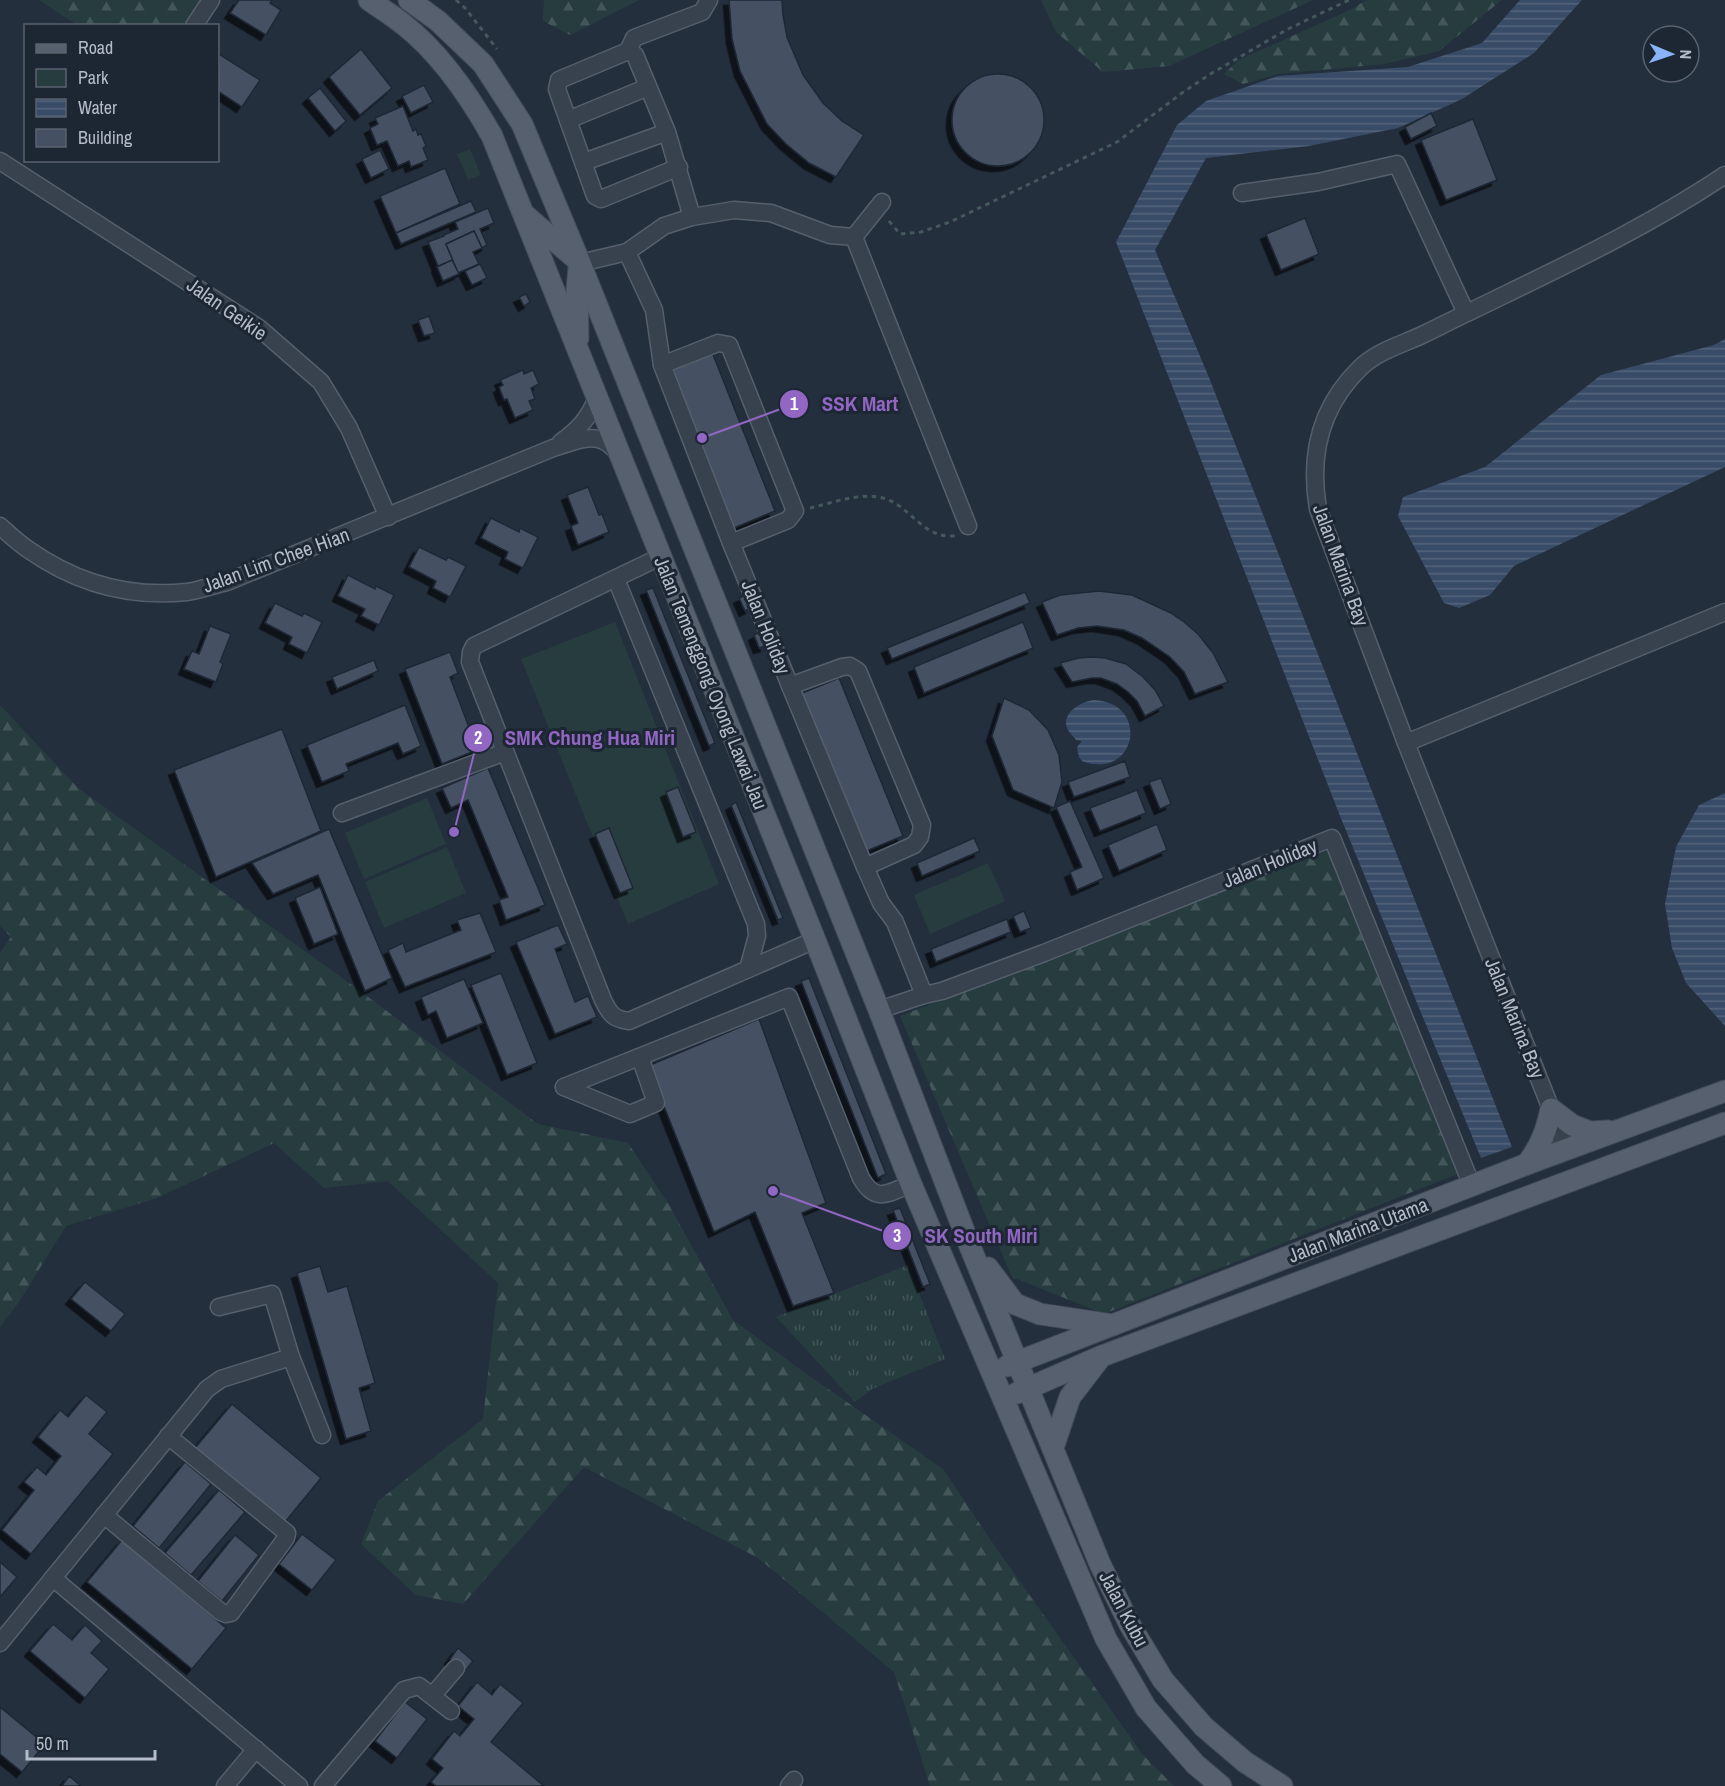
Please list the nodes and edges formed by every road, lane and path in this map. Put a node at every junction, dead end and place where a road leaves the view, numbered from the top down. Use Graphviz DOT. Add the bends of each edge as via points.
graph roads {
  1 [pos="211,0"];
  2 [pos="369,0"];
  3 [pos="409,0"];
  4 [pos="709,0"];
  5 [pos="1349,0"];
  6 [pos="195,24"];
  7 [pos="628,51"];
  8 [pos="648,87"];
  9 [pos="568,120"];
  10 [pos="667,132"];
  11 [pos="0,161"];
  12 [pos="584,162"];
  13 [pos="679,168"];
  14 [pos="1725,175"];
  15 [pos="1242,193"];
  16 [pos="880,205"];
  17 [pos="524,214"];
  18 [pos="692,217"];
  19 [pos="854,237"];
  20 [pos="627,252"];
  21 [pos="580,263"];
  22 [pos="1466,313"];
  23 [pos="579,353"];
  24 [pos="662,365"];
  25 [pos="597,398"];
  26 [pos="553,448"];
  27 [pos="619,453"];
  28 [pos="795,511"];
  29 [pos="387,517"];
  30 [pos="0,526"];
  31 [pos="968,526"];
  32 [pos="731,543"];
  33 [pos="660,556"];
  34 [pos="616,579"];
  35 [pos="1725,612"];
  36 [pos="790,686"];
  37 [pos="1406,743"];
  38 [pos="505,752"];
  39 [pos="342,813"];
  40 [pos="865,867"];
  41 [pos="814,940"];
  42 [pos="748,969"];
  43 [pos="924,995"];
  44 [pos="879,1010"];
  45 [pos="640,1057"];
  46 [pos="1725,1091"];
  47 [pos="1551,1109"];
  48 [pos="1725,1123"];
  49 [pos="1624,1130"];
  50 [pos="1565,1150"];
  51 [pos="1527,1164"];
  52 [pos="911,1184"];
  53 [pos="1472,1186"];
  54 [pos="1541,1193"];
  55 [pos="969,1244"];
  56 [pos="219,1307"];
  57 [pos="1116,1325"];
  58 [pos="1102,1356"];
  59 [pos="291,1357"];
  60 [pos="1018,1362"];
  61 [pos="992,1372"];
  62 [pos="1029,1388"];
  63 [pos="1003,1400"];
  64 [pos="322,1435"];
  65 [pos="168,1436"];
  66 [pos="1053,1448"];
  67 [pos="104,1515"];
  68 [pos="53,1578"];
  69 [pos="0,1643"];
  70 [pos="456,1668"];
  71 [pos="432,1696"];
  72 [pos="451,1711"];
  73 [pos="256,1749"];
  74 [pos="225,1786"];
  75 [pos="299,1786"];
  76 [pos="323,1786"];
  77 [pos="1221,1786"];
  78 [pos="1282,1786"];
  1 -- 6 [label="street"];
  2 -- 17 [label="main road, Jalan Temenggong Oyong Lawai Jau" via="405,25 471,100 492,136"];
  3 -- 21 [label="main road, Jalan Temenggong Oyong Lawai Jau" via="438,21 483,64 522,124"];
  4 -- 7 [label="street" via="702,12 634,38"];
  5 -- 16 [label="path" via="1288,29 1212,73 1117,142 950,222 900,234"];
  7 -- 8 [label="street" via="635,55"];
  7 -- 9 [label="street" via="560,80 557,88"];
  8 -- 9 [label="street"];
  8 -- 10 [label="street"];
  9 -- 12 [label="street"];
  10 -- 12 [label="street"];
  10 -- 13 [label="street"];
  11 -- 29 [label="street, Jalan Geikie" via="251,323 321,382 349,428"];
  12 -- 13 [label="street" via="595,196 601,199"];
  13 -- 18 [label="street"];
  14 -- 22 [label="street, Jalan Marina Bay" via="1643,226"];
  15 -- 22 [label="street" via="1318,182 1397,164"];
  16 -- 19 [label="street"];
  17 -- 21 [label="main road"];
  17 -- 23 [label="main road, Jalan Temenggong Oyong Lawai Jau"];
  18 -- 19 [label="street" via="734,210 771,213 830,235"];
  18 -- 20 [label="street" via="664,226"];
  19 -- 31 [label="street"];
  20 -- 21 [label="street"];
  20 -- 24 [label="street, Jalan Holiday" via="654,310"];
  21 -- 23 [label="main road"];
  21 -- 44 [label="main road, Jalan Temenggong Oyong Lawai Jau"];
  22 -- 37 [label="street, Jalan Marina Bay" via="1386,350 1361,366 1341,389 1331,409 1318,439 1315,458 1318,509"];
  23 -- 25 [label="main road, Jalan Temenggong Oyong Lawai Jau"];
  24 -- 28 [label="street" via="718,343 729,345"];
  24 -- 32 [label="street, Jalan Holiday"];
  25 -- 26 [label="street, Jalan Lim Chee Hian" via="583,424"];
  25 -- 27 [label="main road, Jalan Temenggong Oyong Lawai Jau"];
  26 -- 27 [label="street, Jalan Lim Chee Hian" via="593,439"];
  26 -- 29 [label="street, Jalan Lim Chee Hian"];
  27 -- 33 [label="main road, Jalan Temenggong Oyong Lawai Jau"];
  28 -- 31 [label="path" via="863,496 884,498 898,505 922,526 942,536 958,536"];
  28 -- 32 [label="street" via="788,520"];
  29 -- 30 [label="street, Jalan Lim Chee Hian" via="228,582 189,592 151,594 111,589 71,575 28,550"];
  32 -- 36 [label="street, Jalan Holiday"];
  33 -- 34 [label="street"];
  33 -- 41 [label="main road, Jalan Temenggong Oyong Lawai Jau"];
  34 -- 38 [label="street" via="474,646 470,662"];
  34 -- 42 [label="street" via="756,924 757,936"];
  35 -- 37 [label="street"];
  36 -- 40 [label="street, Jalan Holiday"];
  36 -- 40 [label="street" via="842,667 858,671 922,825 914,844"];
  37 -- 47 [label="street, Jalan Marina Bay"];
  38 -- 39 [label="street"];
  38 -- 42 [label="street" via="609,1012 629,1021"];
  40 -- 43 [label="street, Jalan Holiday" via="881,903 895,922"];
  41 -- 42 [label="street"];
  41 -- 52 [label="main road, Jalan Temenggong Oyong Lawai Jau"];
  43 -- 44 [label="street, Jalan Holiday"];
  43 -- 53 [label="street, Jalan Holiday" via="942,992 1044,953 1332,838"];
  44 -- 55 [label="main road, Jalan Temenggong Oyong Lawai Jau"];
  45 -- 45 [label="street" via="597,1074 564,1087 630,1114 656,1103"];
  45 -- 52 [label="street" via="789,997 866,1186 883,1195"];
  46 -- 49 [label="main road, Jalan Marina Utama"];
  47 -- 49 [label="main road" via="1572,1125 1590,1132"];
  47 -- 50 [label="street, Jalan Marina Bay"];
  47 -- 51 [label="main road" via="1540,1146"];
  48 -- 54 [label="main road, Jalan Marina Utama"];
  49 -- 50 [label="main road, Jalan Marina Utama"];
  50 -- 51 [label="main road, Jalan Marina Utama"];
  50 -- 54 [label="main road"];
  51 -- 53 [label="main road, Jalan Marina Utama"];
  52 -- 61 [label="main road, Jalan Temenggong Oyong Lawai Jau"];
  53 -- 57 [label="main road, Jalan Marina Utama"];
  54 -- 58 [label="main road, Jalan Marina Utama"];
  55 -- 57 [label="main road" via="1015,1304 1040,1314"];
  55 -- 60 [label="main road, Jalan Temenggong Oyong Lawai Jau"];
  56 -- 59 [label="street" via="272,1294"];
  57 -- 60 [label="main road, Jalan Marina Utama"];
  58 -- 62 [label="main road, Jalan Marina Utama"];
  58 -- 66 [label="main road" via="1070,1397"];
  59 -- 64 [label="street"];
  59 -- 65 [label="street" via="220,1379"];
  60 -- 61 [label="main road, Jalan Marina Utama"];
  60 -- 62 [label="main road, Jalan Temenggong Oyong Lawai Jau"];
  61 -- 63 [label="main road, Jalan Temenggong Oyong Lawai Jau"];
  62 -- 63 [label="main road, Jalan Marina Utama"];
  62 -- 66 [label="main road, Jalan Kubu"];
  63 -- 77 [label="main road, Jalan Kubu" via="1106,1639 1146,1708 1195,1764"];
  65 -- 67 [label="street"];
  65 -- 67 [label="street" via="287,1533 231,1613 221,1612"];
  66 -- 78 [label="main road, Jalan Kubu" via="1100,1564 1163,1680 1204,1727 1245,1762"];
  67 -- 68 [label="street"];
  68 -- 69 [label="street"];
  68 -- 73 [label="street"];
  70 -- 71 [label="street"];
  71 -- 72 [label="street"];
  71 -- 76 [label="street" via="419,1686 404,1690"];
  73 -- 74 [label="street"];
  73 -- 75 [label="street"];
}
